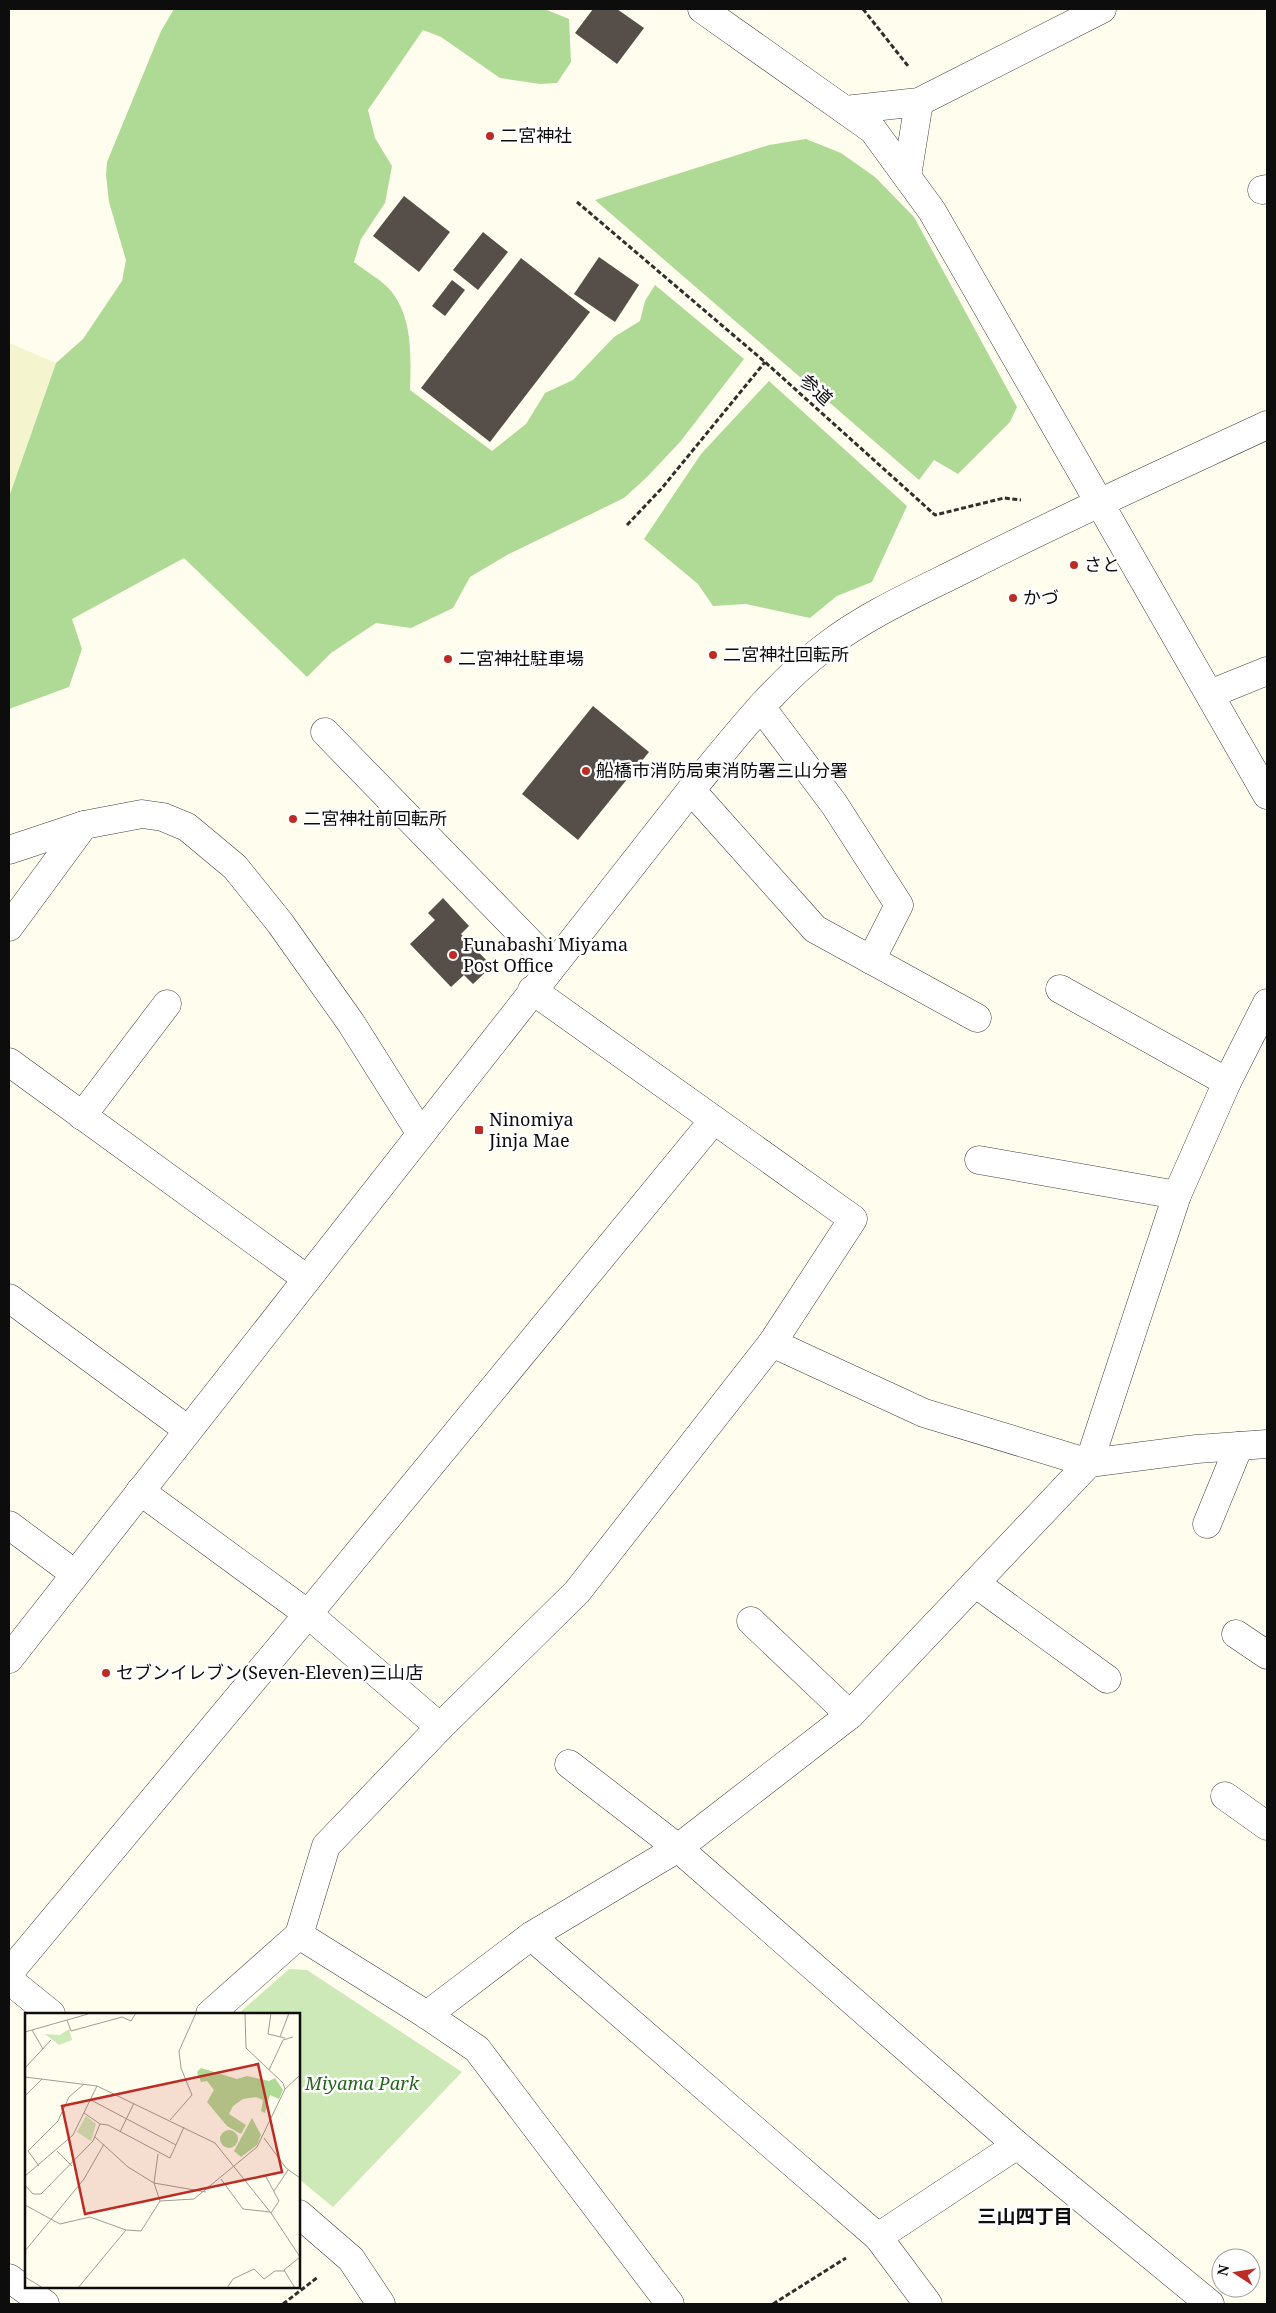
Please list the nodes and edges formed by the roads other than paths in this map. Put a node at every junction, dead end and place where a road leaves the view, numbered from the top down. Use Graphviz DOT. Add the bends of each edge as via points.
graph roads {
  1 [pos="702,9"];
  2 [pos="1102,9"];
  3 [pos="925,99"];
  4 [pos="845,110"];
  5 [pos="907,176"];
  6 [pos="1267,425"];
  7 [pos="1099,503"];
  8 [pos="1267,671"];
  9 [pos="1210,694"];
  10 [pos="761,707"];
  11 [pos="325,732"];
  12 [pos="691,790"];
  13 [pos="1267,795"];
  14 [pos="84,825"];
  15 [pos="9,850"];
  16 [pos="9,927"];
  17 [pos="871,960"];
  18 [pos="552,965"];
  19 [pos="532,990"];
  20 [pos="1060,990"];
  21 [pos="1267,1003"];
  22 [pos="167,1004"];
  23 [pos="977,1018"];
  24 [pos="9,1062"];
  25 [pos="1227,1082"];
  26 [pos="82,1116"];
  27 [pos="713,1121"];
  28 [pos="421,1134"];
  29 [pos="979,1160"];
  30 [pos="1176,1195"];
  31 [pos="308,1279"];
  32 [pos="9,1298"];
  33 [pos="772,1343"];
  34 [pos="188,1430"];
  35 [pos="1267,1444"];
  36 [pos="1239,1446"];
  37 [pos="1089,1463"];
  38 [pos="140,1491"];
  39 [pos="1206,1524"];
  40 [pos="9,1525"];
  41 [pos="75,1574"];
  42 [pos="975,1583"];
  43 [pos="308,1614"];
  44 [pos="751,1620"];
  45 [pos="1236,1634"];
  46 [pos="1267,1655"];
  47 [pos="9,1659"];
  48 [pos="1107,1679"];
  49 [pos="850,1715"];
  50 [pos="440,1727"];
  51 [pos="569,1764"];
  52 [pos="1225,1796"];
  53 [pos="1267,1826"];
  54 [pos="678,1848"];
  55 [pos="299,1934"];
  56 [pos="530,1936"];
  57 [pos="9,1973"];
  58 [pos="9,1980"];
  59 [pos="50,2013"];
  60 [pos="211,2013"];
  61 [pos="427,2014"];
  62 [pos="1017,2145"];
  63 [pos="300,2215"];
  64 [pos="878,2237"];
  65 [pos="9,2278"];
  66 [pos="45,2304"];
  67 [pos="381,2304"];
  68 [pos="670,2304"];
  69 [pos="928,2304"];
  70 [pos="1210,2304"];
  1 -- 4 [label="street"];
  2 -- 3 [label="street"];
  3 -- 4 [label="street"];
  3 -- 5 [label="street"];
  4 -- 5 [label="street" via="873,130"];
  5 -- 7 [label="street" via="932,211"];
  6 -- 7 [label="street"];
  7 -- 9 [label="street"];
  7 -- 10 [label="street" via="853,627 824,647"];
  8 -- 9 [label="street"];
  9 -- 13 [label="street"];
  10 -- 12 [label="street"];
  10 -- 17 [label="street" via="834,804 899,905"];
  11 -- 18 [label="street"];
  12 -- 17 [label="street" via="815,929"];
  12 -- 18 [label="street"];
  14 -- 15 [label="street"];
  14 -- 16 [label="street"];
  14 -- 28 [label="street" via="142,814 163,818 186,827 235,867 280,923 346,1016"];
  17 -- 23 [label="street"];
  18 -- 19 [label="street"];
  19 -- 27 [label="street"];
  19 -- 28 [label="street"];
  20 -- 25 [label="street"];
  21 -- 25 [label="street"];
  22 -- 26 [label="street"];
  24 -- 26 [label="street"];
  25 -- 30 [label="street"];
  26 -- 31 [label="street"];
  27 -- 33 [label="street" via="853,1219"];
  27 -- 43 [label="street"];
  28 -- 31 [label="street"];
  29 -- 30 [label="street"];
  30 -- 37 [label="street"];
  31 -- 34 [label="street"];
  32 -- 34 [label="street"];
  33 -- 37 [label="street" via="924,1414"];
  33 -- 50 [label="street" via="576,1592"];
  34 -- 38 [label="street"];
  35 -- 36 [label="street"];
  36 -- 37 [label="street"];
  36 -- 39 [label="street"];
  37 -- 42 [label="street"];
  38 -- 41 [label="street"];
  38 -- 43 [label="street"];
  40 -- 41 [label="street"];
  41 -- 47 [label="street"];
  42 -- 48 [label="street"];
  42 -- 49 [label="street"];
  43 -- 50 [label="street"];
  43 -- 57 [label="street"];
  44 -- 49 [label="street"];
  45 -- 46 [label="street"];
  49 -- 54 [label="street"];
  50 -- 55 [label="street" via="326,1846"];
  51 -- 54 [label="street"];
  52 -- 53 [label="street"];
  54 -- 56 [label="street"];
  54 -- 62 [label="street"];
  55 -- 60 [label="street"];
  55 -- 61 [label="street"];
  56 -- 61 [label="street"];
  56 -- 64 [label="street"];
  58 -- 59 [label="street"];
  61 -- 68 [label="street" via="477,2049"];
  62 -- 64 [label="street"];
  62 -- 70 [label="street"];
  63 -- 67 [label="street" via="351,2259"];
  64 -- 69 [label="street"];
  65 -- 66 [label="street"];
}
